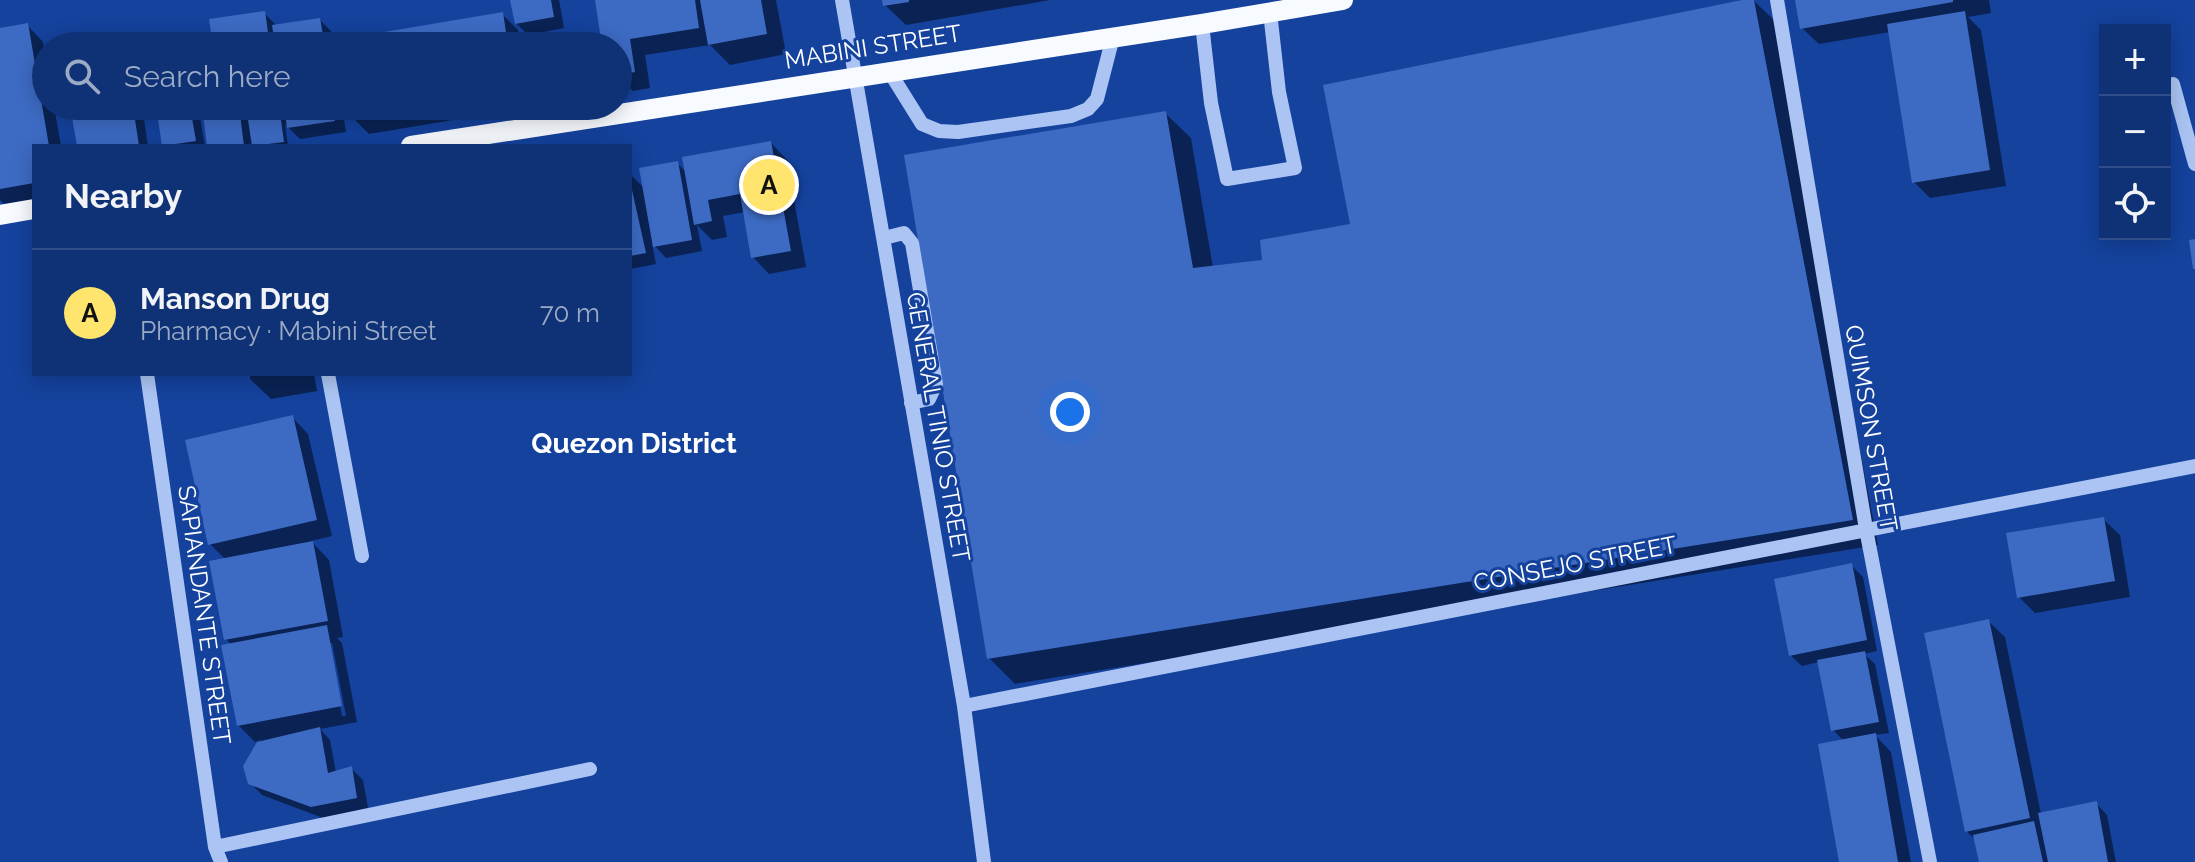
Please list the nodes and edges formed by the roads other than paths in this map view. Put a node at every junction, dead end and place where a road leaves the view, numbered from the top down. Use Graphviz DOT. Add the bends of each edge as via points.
graph roads {
  1 [pos="842,0"];
  2 [pos="1343,0"];
  3 [pos="1777,0"];
  4 [pos="1270,12"];
  5 [pos="1202,24"];
  6 [pos="1113,37"];
  7 [pos="889,71"];
  8 [pos="855,76"];
  9 [pos="2173,84"];
  10 [pos="632,111"];
  11 [pos="576,120"];
  12 [pos="424,144"];
  13 [pos="2195,164"];
  14 [pos="32,209"];
  15 [pos="0,215"];
  16 [pos="884,238"];
  17 [pos="147,376"];
  18 [pos="328,376"];
  19 [pos="911,403"];
  20 [pos="2195,466"];
  21 [pos="1866,529"];
  22 [pos="362,556"];
  23 [pos="964,706"];
  24 [pos="590,769"];
  25 [pos="215,847"];
  26 [pos="221,862"];
  27 [pos="984,862"];
  28 [pos="1930,862"];
  1 -- 8 [label="street, GENERAL TINIO STREET"];
  2 -- 4 [label="main road, MABINI STREET"];
  3 -- 21 [label="street, QUIMSON STREET"];
  4 -- 5 [label="main road, MABINI STREET"];
  4 -- 5 [label="street" via="1295,168 1227,179"];
  5 -- 6 [label="main road, MABINI STREET"];
  6 -- 7 [label="main road, MABINI STREET"];
  6 -- 7 [label="street" via="1097,99 1071,116 939,131 922,124"];
  7 -- 8 [label="main road, MABINI STREET"];
  8 -- 10 [label="main road, MABINI STREET"];
  8 -- 16 [label="street, GENERAL TINIO STREET"];
  9 -- 13 [label="street"];
  11 -- 12 [label="main road, MABINI STREET"];
  14 -- 15 [label="main road"];
  16 -- 19 [label="street, GENERAL TINIO STREET"];
  16 -- 19 [label="street" via="904,233 912,243 934,369 936,384 929,399"];
  17 -- 25 [label="street, SAPIANDANTE STREET"];
  18 -- 22 [label="street"];
  19 -- 23 [label="street, GENERAL TINIO STREET"];
  20 -- 21 [label="street, CONSEJO STREET"];
  21 -- 23 [label="street, CONSEJO STREET"];
  21 -- 28 [label="street, QUIMSON STREET"];
  23 -- 27 [label="street, GENERAL TINIO STREET"];
  24 -- 25 [label="street"];
  25 -- 26 [label="street, SAPIANDANTE STREET"];
}
